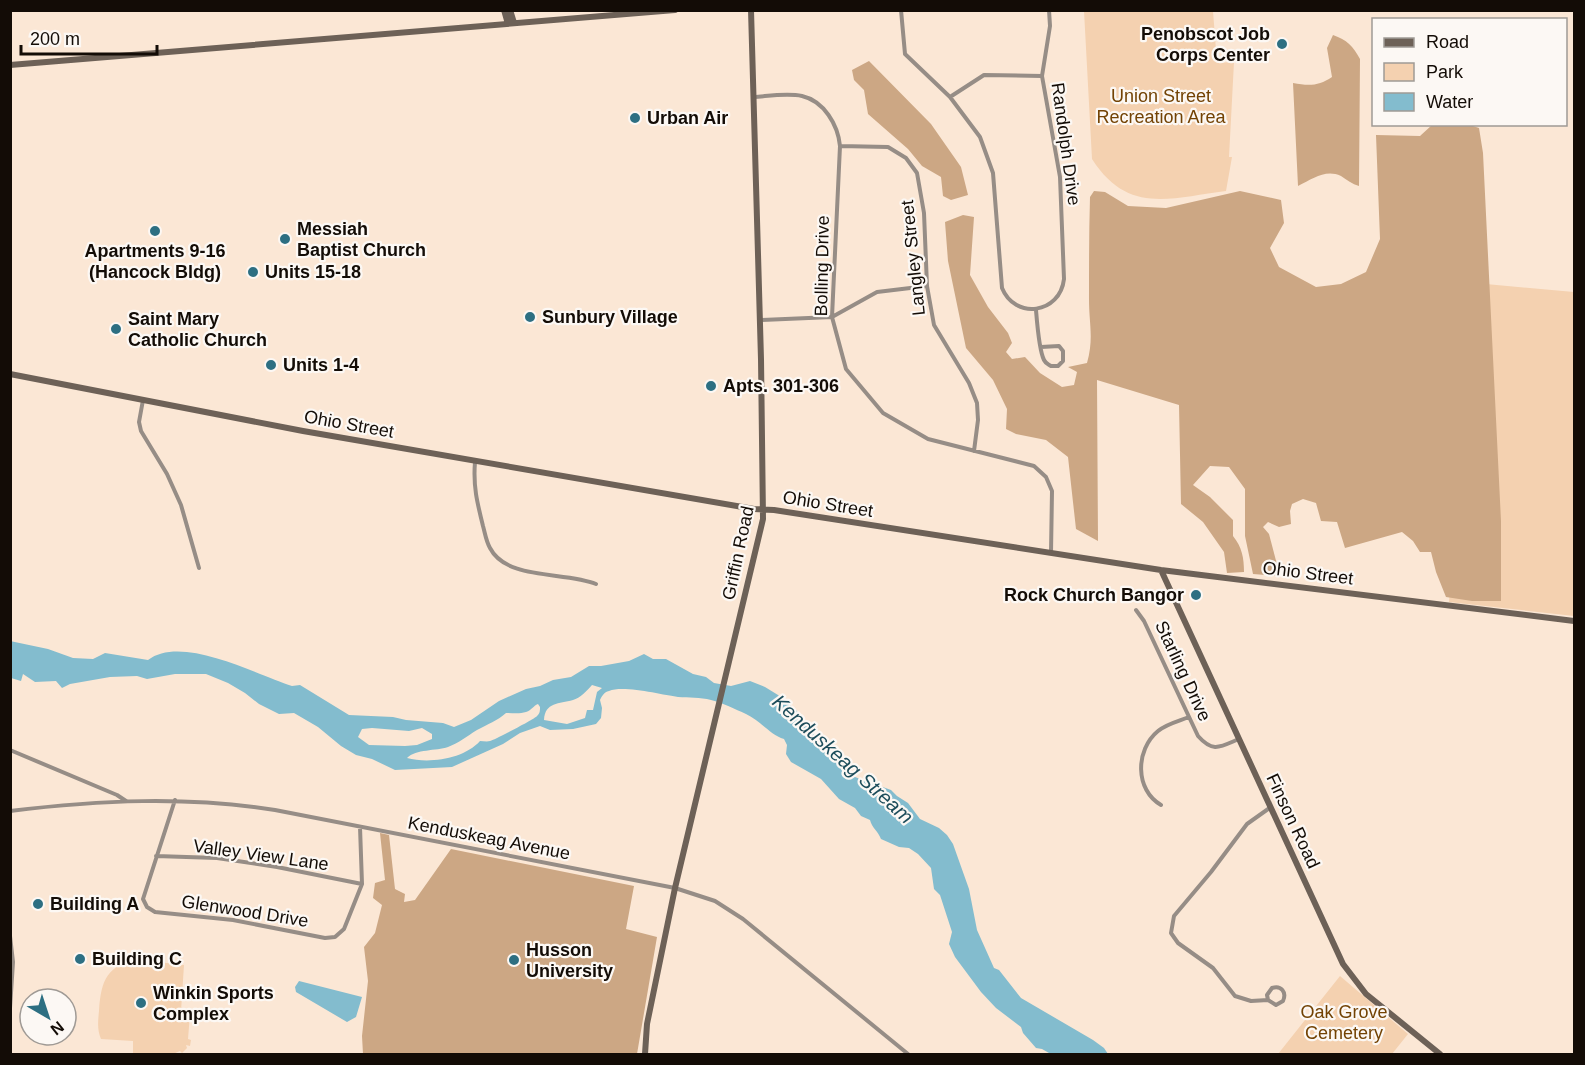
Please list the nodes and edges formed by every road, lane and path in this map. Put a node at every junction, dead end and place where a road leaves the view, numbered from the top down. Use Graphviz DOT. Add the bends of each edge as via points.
graph roads {
  1 [pos="504,10"];
  2 [pos="510,10"];
  3 [pos="675,10"];
  4 [pos="751,10"];
  5 [pos="901,10"];
  6 [pos="1049,10"];
  7 [pos="636,12"];
  8 [pos="511,24"];
  9 [pos="10,65"];
  10 [pos="1042,76"];
  11 [pos="950,97"];
  12 [pos="754,98"];
  13 [pos="840,146"];
  14 [pos="927,286"];
  15 [pos="1035,310"];
  16 [pos="832,317"];
  17 [pos="760,320"];
  18 [pos="1041,347"];
  19 [pos="10,374"];
  20 [pos="143,400"];
  21 [pos="974,451"];
  22 [pos="475,462"];
  23 [pos="764,509"];
  24 [pos="1051,553"];
  25 [pos="199,568"];
  26 [pos="1161,570"];
  27 [pos="596,584"];
  28 [pos="1136,610"];
  29 [pos="1575,621"];
  30 [pos="1189,717"];
  31 [pos="1239,739"];
  32 [pos="10,750"];
  33 [pos="175,800"];
  34 [pos="126,801"];
  35 [pos="1161,805"];
  36 [pos="1270,807"];
  37 [pos="10,811"];
  38 [pos="360,827"];
  39 [pos="156,856"];
  40 [pos="362,884"];
  41 [pos="675,888"];
  42 [pos="10,936"];
  43 [pos="12,963"];
  44 [pos="1269,1000"];
  45 [pos="10,1008"];
  46 [pos="645,1054"];
  47 [pos="908,1054"];
  48 [pos="1440,1054"];
  1 -- 8 [label="street"];
  2 -- 8 [label="street"];
  3 -- 7 [label="street"];
  4 -- 12 [label="street, Griffin Road"];
  5 -- 11 [label="street" via="905,54"];
  6 -- 10 [label="street, Randolph Drive"];
  7 -- 8 [label="street"];
  8 -- 9 [label="street"];
  10 -- 11 [label="street" via="984,75"];
  10 -- 15 [label="street, Randolph Drive" via="1060,177 1064,279 1054,302"];
  11 -- 15 [label="street" via="980,137 993,173 1002,288 1015,305"];
  12 -- 13 [label="street, Bolling Drive" via="804,96 830,116"];
  12 -- 17 [label="street, Griffin Road"];
  13 -- 14 [label="street, Langley Street" via="888,147 906,158 917,173 924,213"];
  13 -- 16 [label="street, Bolling Drive"];
  14 -- 16 [label="street" via="877,292"];
  14 -- 21 [label="street, Langley Street" via="934,326 977,403"];
  15 -- 18 [label="street"];
  16 -- 17 [label="street"];
  16 -- 21 [label="street, Bolling Drive" via="846,369 883,413 928,439"];
  17 -- 23 [label="street, Griffin Road"];
  18 -- 18 [label="street" via="1048,365 1058,366 1063,361 1064,351 1059,346"];
  19 -- 20 [label="street, Ohio Street"];
  20 -- 22 [label="street, Ohio Street"];
  20 -- 25 [label="street" via="141,431 181,505"];
  21 -- 24 [label="street, Bolling Drive" via="1034,466 1046,477 1052,490"];
  22 -- 23 [label="street, Ohio Street"];
  22 -- 27 [label="street" via="476,499 487,542 499,559 517,569"];
  23 -- 24 [label="street, Ohio Street"];
  23 -- 41 [label="street, Griffin Road"];
  24 -- 26 [label="street, Ohio Street"];
  26 -- 29 [label="street, Ohio Street"];
  26 -- 31 [label="street, Finson Road"];
  28 -- 30 [label="street, Starling Drive"];
  30 -- 31 [label="street, Starling Drive" via="1206,745 1214,748"];
  30 -- 35 [label="street" via="1160,729 1144,751 1145,790"];
  31 -- 36 [label="street, Finson Road"];
  32 -- 34 [label="street"];
  33 -- 34 [label="street, Kenduskeag Avenue"];
  33 -- 38 [label="street, Kenduskeag Avenue" via="245,805"];
  33 -- 39 [label="street, Glenwood Drive"];
  34 -- 37 [label="street, Kenduskeag Avenue"];
  36 -- 44 [label="street" via="1246,824 1174,916 1171,933 1178,943 1213,968 1235,996 1251,1001"];
  36 -- 48 [label="street, Finson Road" via="1351,975 1374,1001"];
  38 -- 40 [label="street, Glenwood Drive"];
  38 -- 41 [label="street, Kenduskeag Avenue"];
  39 -- 40 [label="street, Valley View Lane" via="217,858"];
  39 -- 40 [label="street, Glenwood Drive" via="143,899 155,912 233,920 325,938 336,937 344,929"];
  41 -- 46 [label="street, Griffin Road" via="647,1024"];
  41 -- 47 [label="street, Kenduskeag Avenue" via="715,900 742,919"];
  42 -- 43 [label="street"];
  43 -- 45 [label="street"];
  44 -- 44 [label="street" via="1276,1005 1281,1003 1284,992 1272,988 1267,995"];
}
